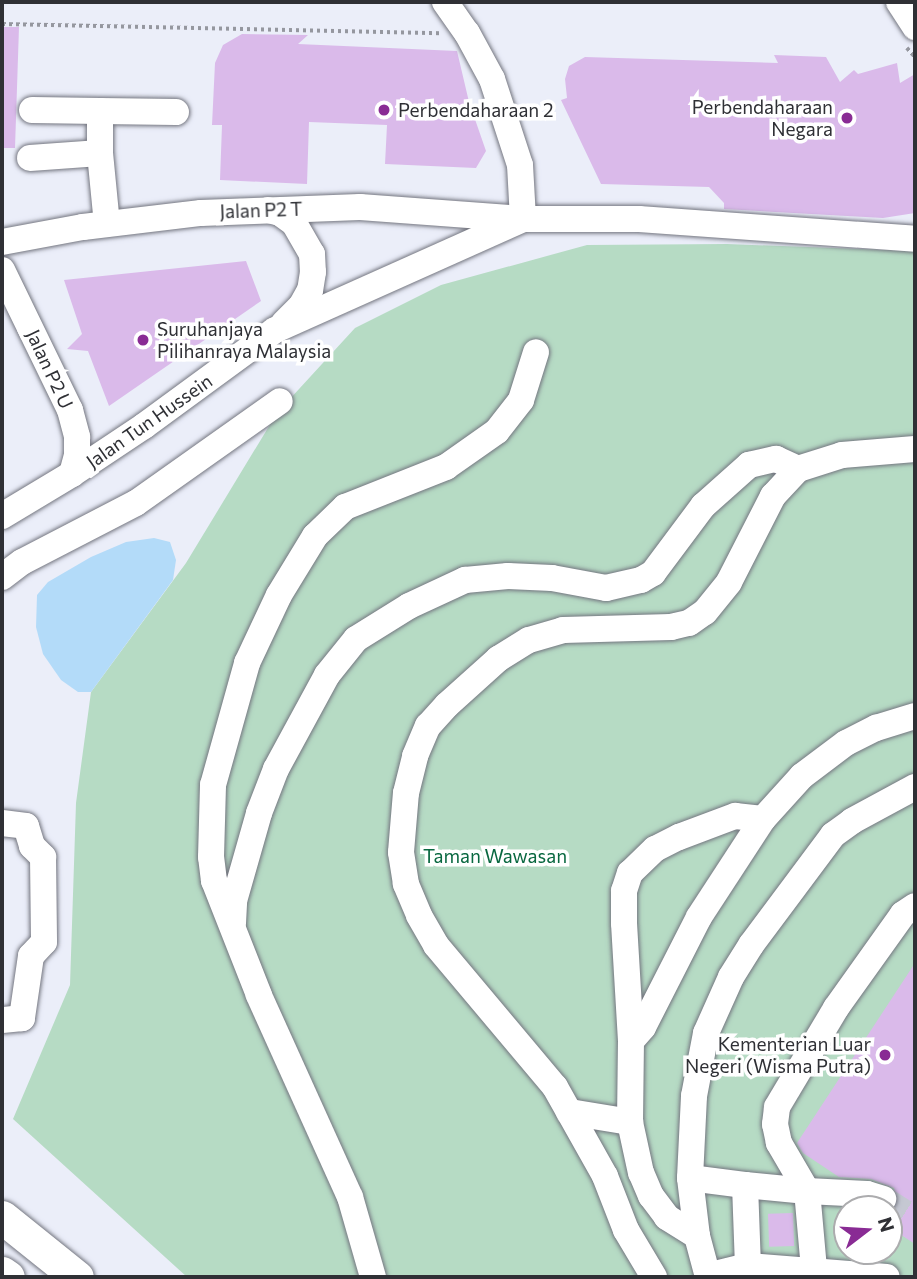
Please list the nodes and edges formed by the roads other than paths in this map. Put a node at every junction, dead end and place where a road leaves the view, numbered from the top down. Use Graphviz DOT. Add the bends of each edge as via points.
graph roads {
  1 [pos="444,2"];
  2 [pos="899,2"];
  3 [pos="915,27"];
  4 [pos="32,110"];
  5 [pos="100,111"];
  6 [pos="176,111"];
  7 [pos="100,153"];
  8 [pos="30,158"];
  9 [pos="263,209"];
  10 [pos="523,219"];
  11 [pos="107,224"];
  12 [pos="915,239"];
  13 [pos="2,242"];
  14 [pos="2,270"];
  15 [pos="275,330"];
  16 [pos="536,352"];
  17 [pos="280,401"];
  18 [pos="915,449"];
  19 [pos="798,469"];
  20 [pos="72,474"];
  21 [pos="2,516"];
  22 [pos="2,577"];
  23 [pos="915,716"];
  24 [pos="915,787"];
  25 [pos="763,819"];
  26 [pos="2,823"];
  27 [pos="915,906"];
  28 [pos="233,930"];
  29 [pos="2,1020"];
  30 [pos="631,1041"];
  31 [pos="569,1112"];
  32 [pos="630,1122"];
  33 [pos="690,1178"];
  34 [pos="745,1185"];
  35 [pos="807,1191"];
  36 [pos="870,1195"];
  37 [pos="2,1217"];
  38 [pos="696,1236"];
  39 [pos="748,1266"];
  40 [pos="814,1269"];
  41 [pos="2,1273"];
  42 [pos="707,1276"];
  43 [pos="8,1277"];
  44 [pos="78,1277"];
  45 [pos="373,1277"];
  46 [pos="654,1277"];
  47 [pos="887,1277"];
  1 -- 10 [label="street" via="492,79 520,165"];
  2 -- 3 [label="street"];
  4 -- 5 [label="street"];
  5 -- 6 [label="street"];
  5 -- 7 [label="street"];
  7 -- 8 [label="street"];
  7 -- 11 [label="street"];
  9 -- 10 [label="street, Jalan P2 T" via="360,207"];
  9 -- 11 [label="street, Jalan P2 T"];
  9 -- 15 [label="street" via="294,223 312,254 310,290 301,306"];
  10 -- 12 [label="street, Jalan P2 T" via="639,219"];
  10 -- 15 [label="street, Jalan Tun Hussein"];
  11 -- 13 [label="street, Jalan P2 T"];
  14 -- 20 [label="street, Jalan P2 U" via="70,410 77,436"];
  15 -- 20 [label="street, Jalan Tun Hussein"];
  16 -- 28 [label="street" via="521,400 497,431 446,467 345,507 315,536 279,595 247,663 213,785 214,881"];
  17 -- 22 [label="street" via="136,503"];
  18 -- 19 [label="street" via="842,455"];
  19 -- 28 [label="street" via="776,459 749,465 704,506 653,573 641,580 606,587 552,578 465,580 409,606 356,639 327,675 275,769 234,901"];
  19 -- 31 [label="street" via="773,496 729,582 705,612 690,623 671,627 563,630 529,640 498,659 447,705 428,726 415,756 406,793 401,852 415,905 436,945 555,1087"];
  20 -- 21 [label="street, Jalan Tun Hussein"];
  23 -- 25 [label="street" via="846,743 803,776"];
  24 -- 33 [label="street" via="833,835 732,977 706,1033 694,1096"];
  25 -- 30 [label="street" via="699,917 643,1027"];
  25 -- 30 [label="street" via="735,816 678,837 655,849 630,873 624,891 624,923"];
  26 -- 29 [label="street" via="26,826 32,846 43,857 44,942 31,956 22,1018"];
  27 -- 35 [label="street" via="903,915 835,1008 777,1107 779,1143"];
  28 -- 45 [label="street" via="350,1197"];
  30 -- 32 [label="street"];
  31 -- 32 [label="street"];
  31 -- 46 [label="street" via="605,1176 625,1230"];
  32 -- 38 [label="street" via="641,1173 652,1196 667,1216"];
  33 -- 34 [label="street"];
  33 -- 38 [label="street"];
  34 -- 35 [label="street"];
  34 -- 39 [label="street"];
  35 -- 36 [label="street"];
  35 -- 40 [label="street"];
  37 -- 44 [label="main road"];
  38 -- 42 [label="street"];
  39 -- 40 [label="street"];
  39 -- 42 [label="street"];
  40 -- 47 [label="street"];
  41 -- 43 [label="main road"];
}
